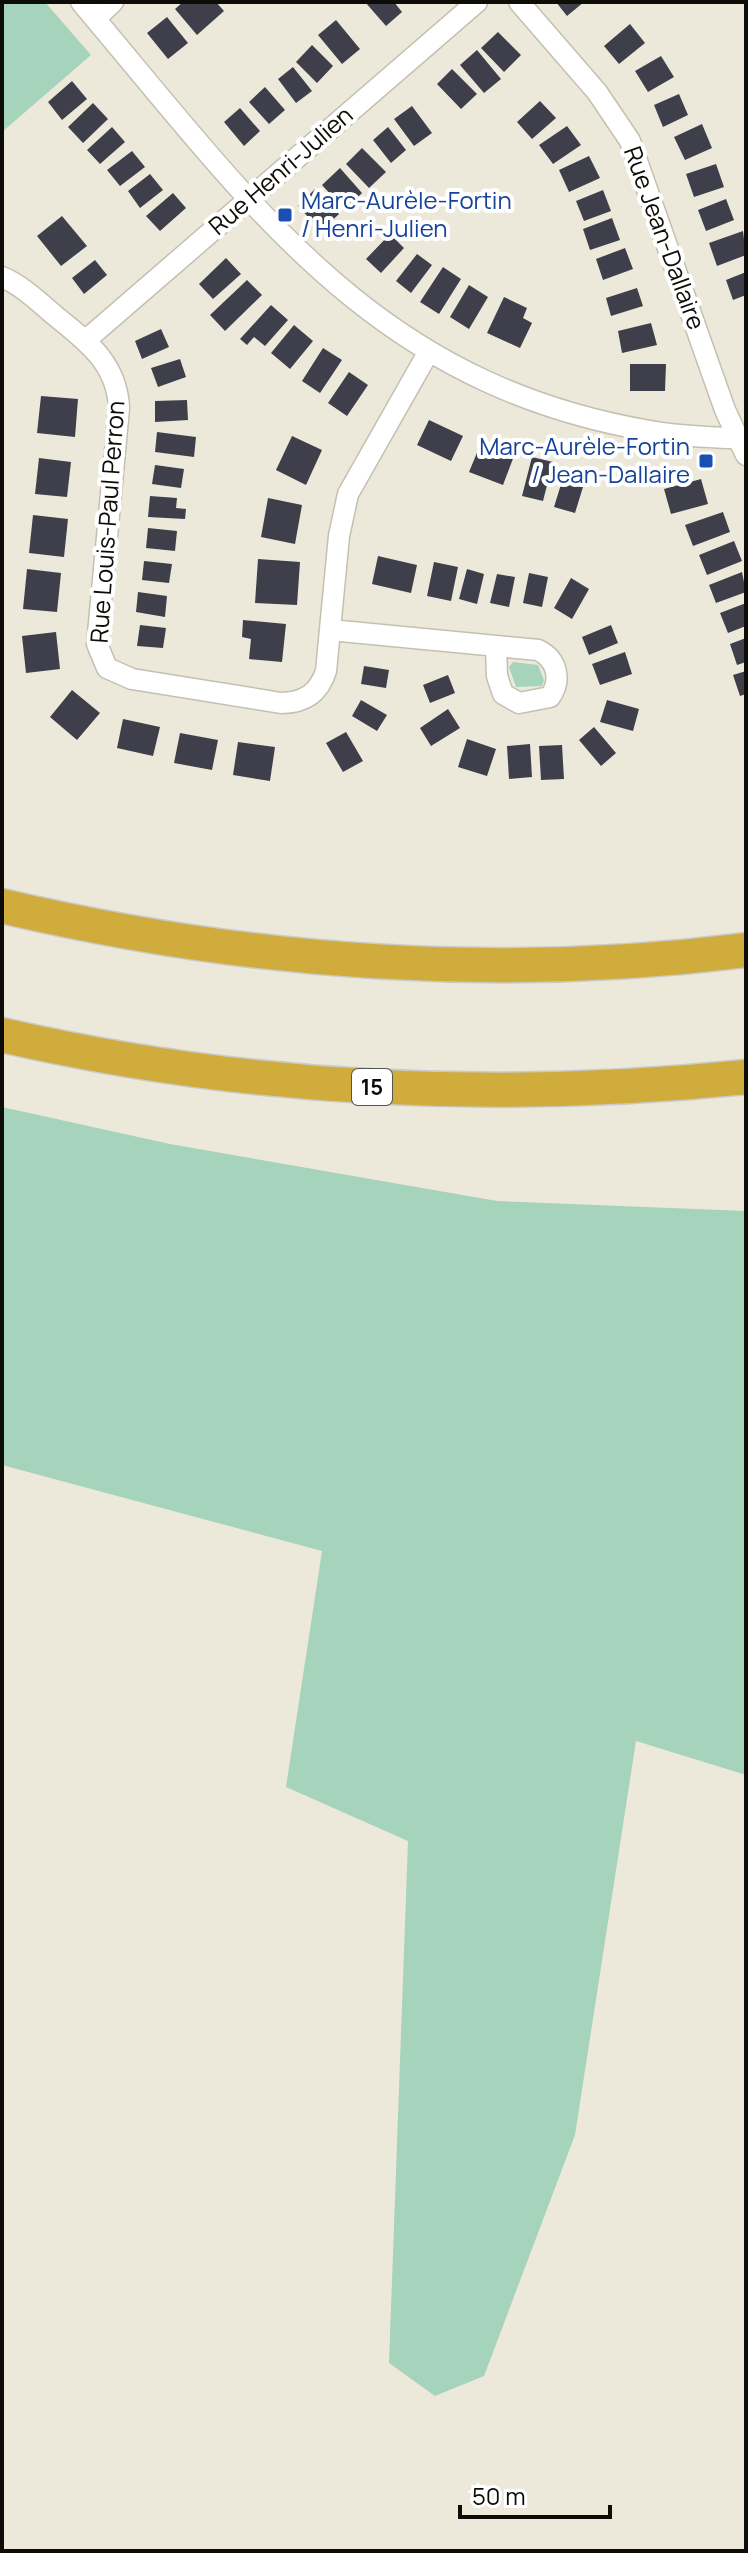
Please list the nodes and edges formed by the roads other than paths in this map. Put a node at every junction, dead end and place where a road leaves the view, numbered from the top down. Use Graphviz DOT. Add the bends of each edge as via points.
graph roads {
  1 [pos="81,2"];
  2 [pos="113,2"];
  3 [pos="477,2"];
  4 [pos="519,2"];
  5 [pos="95,19"];
  6 [pos="249,198"];
  7 [pos="2,277"];
  8 [pos="86,340"];
  9 [pos="428,353"];
  10 [pos="744,444"];
  11 [pos="330,630"];
  12 [pos="496,646"];
  13 [pos="2,906"];
  14 [pos="746,950"];
  15 [pos="2,1035"];
  16 [pos="746,1077"];
  1 -- 5 [label="street"];
  2 -- 5 [label="street"];
  3 -- 6 [label="street, Rue Henri-Julien"];
  4 -- 10 [label="street, Rue Jean-Dallaire" via="597,92 630,141"];
  5 -- 6 [label="street"];
  6 -- 8 [label="street, Rue Henri-Julien"];
  6 -- 9 [label="street" via="314,268"];
  7 -- 8 [label="street, Rue Louis-Paul Perron"];
  8 -- 11 [label="street, Rue Louis-Paul Perron" via="108,367 118,397 97,636 97,651 107,668 132,679 298,702 324,678"];
  9 -- 10 [label="street" via="493,385 570,413 651,432"];
  9 -- 11 [label="street, Rue Louis-Paul Perron" via="348,494"];
  11 -- 12 [label="street"];
  13 -- 14 [label="highway" via="172,941 379,962 598,964"];
  15 -- 16 [label="highway, 15" via="198,1071 377,1088 578,1089"];
}
